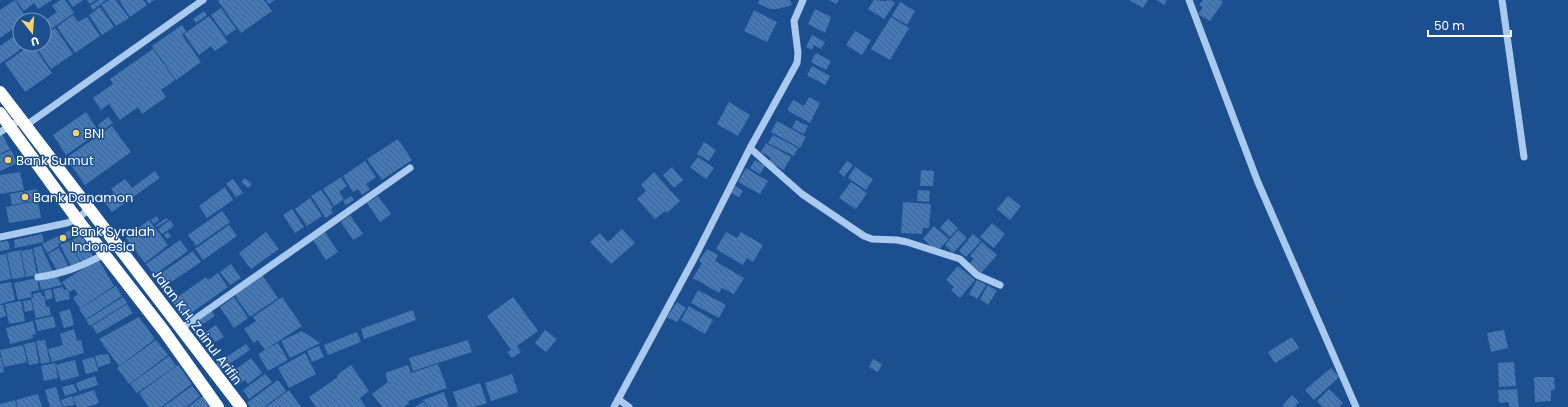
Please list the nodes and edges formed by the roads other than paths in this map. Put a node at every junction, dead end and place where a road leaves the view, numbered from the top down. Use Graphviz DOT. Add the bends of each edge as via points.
graph roads {
  1 [pos="204,0"];
  2 [pos="803,0"];
  3 [pos="1189,0"];
  4 [pos="1502,0"];
  5 [pos="0,92"];
  6 [pos="0,113"];
  7 [pos="14,127"];
  8 [pos="750,148"];
  9 [pos="1524,157"];
  10 [pos="410,168"];
  11 [pos="89,209"];
  12 [pos="77,218"];
  13 [pos="0,238"];
  14 [pos="105,254"];
  15 [pos="38,277"];
  16 [pos="1000,285"];
  17 [pos="182,328"];
  18 [pos="618,399"];
  19 [pos="218,407"];
  20 [pos="241,407"];
  21 [pos="614,407"];
  22 [pos="629,407"];
  23 [pos="1356,407"];
  1 -- 7 [label="street"];
  2 -- 8 [label="street" via="794,21 797,63"];
  3 -- 23 [label="street" via="1257,180"];
  4 -- 9 [label="street"];
  5 -- 7 [label="highway, Jalan K.H. Zainul Arifin"];
  6 -- 7 [label="highway, Jalan K.H. Zainul Arifin"];
  7 -- 11 [label="highway, Jalan K.H. Zainul Arifin"];
  7 -- 12 [label="highway, Jalan K.H. Zainul Arifin"];
  8 -- 16 [label="street" via="802,194 864,236 907,242 960,259 977,275"];
  8 -- 18 [label="street" via="696,255"];
  10 -- 17 [label="street"];
  11 -- 12 [label="street"];
  11 -- 17 [label="highway, Jalan K.H. Zainul Arifin"];
  12 -- 13 [label="street" via="67,223"];
  12 -- 14 [label="highway, Jalan K.H. Zainul Arifin"];
  14 -- 15 [label="street" via="59,274"];
  14 -- 19 [label="highway, Jalan K.H. Zainul Arifin"];
  17 -- 20 [label="highway, Jalan K.H. Zainul Arifin"];
  18 -- 21 [label="street"];
  18 -- 22 [label="street"];
}
